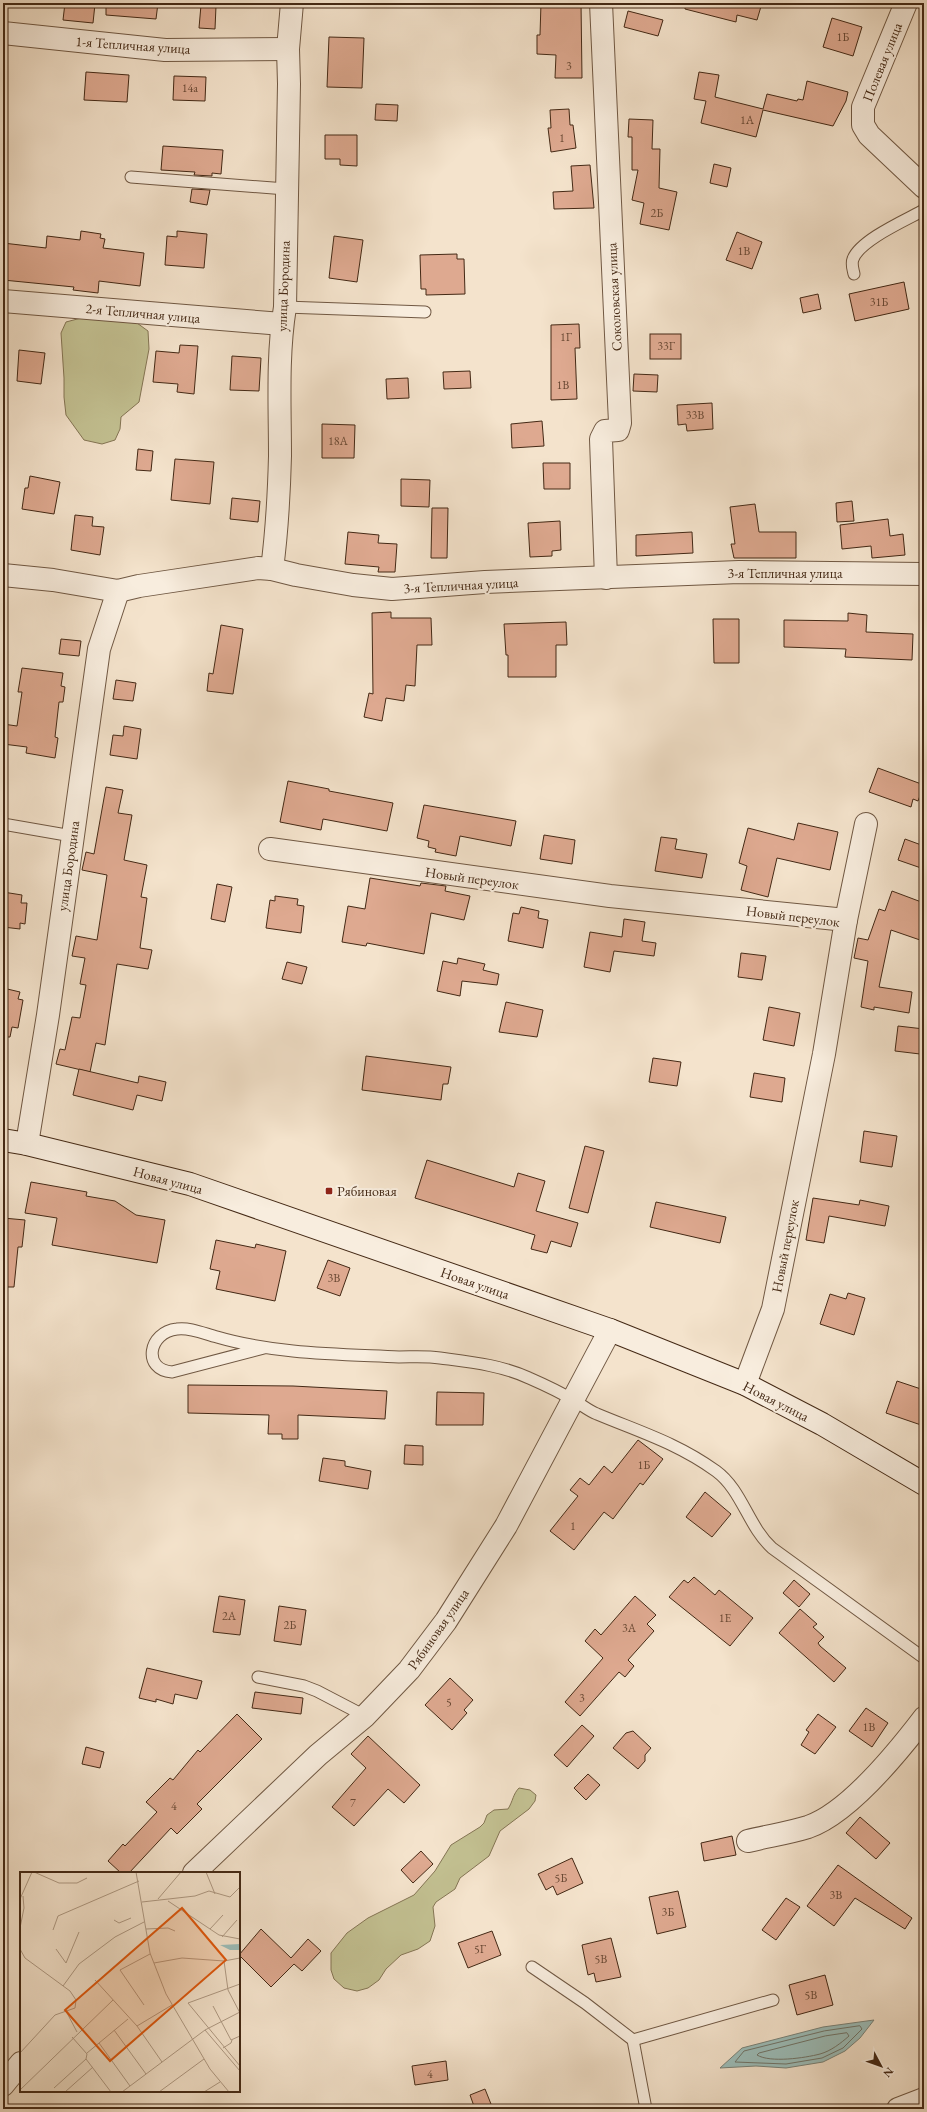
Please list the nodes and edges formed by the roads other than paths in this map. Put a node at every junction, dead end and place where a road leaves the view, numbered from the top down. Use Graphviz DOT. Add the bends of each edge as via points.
graph roads {
  1 [pos="292,3"];
  2 [pos="601,3"];
  3 [pos="906,3"];
  4 [pos="3,33"];
  5 [pos="288,49"];
  6 [pos="131,178"];
  7 [pos="924,187"];
  8 [pos="286,189"];
  9 [pos="924,210"];
  10 [pos="854,274"];
  11 [pos="3,301"];
  12 [pos="425,312"];
  13 [pos="284,316"];
  14 [pos="272,568"];
  15 [pos="924,574"];
  16 [pos="3,575"];
  17 [pos="606,578"];
  18 [pos="118,591"];
  19 [pos="3,824"];
  20 [pos="866,824"];
  21 [pos="72,836"];
  22 [pos="270,849"];
  23 [pos="846,920"];
  24 [pos="3,1140"];
  25 [pos="27,1144"];
  26 [pos="610,1330"];
  27 [pos="264,1348"];
  28 [pos="746,1384"];
  29 [pos="573,1400"];
  30 [pos="924,1484"];
  31 [pos="924,1658"];
  32 [pos="258,1677"];
  33 [pos="365,1716"];
  34 [pos="924,1718"];
  35 [pos="748,1841"];
  36 [pos="195,1872"];
  37 [pos="532,1967"];
  38 [pos="773,2000"];
  39 [pos="633,2040"];
  40 [pos="924,2100"];
  41 [pos="646,2109"];
  42 [pos="898,2109"];
  1 -- 5 [label="street, улица Бородина"];
  2 -- 17 [label="street, Соколовская улица" via="620,423 618,430 605,431 601,439"];
  3 -- 7 [label="street, Полевая улица" via="862,114 865,130"];
  4 -- 5 [label="street, 1-я Тепличная улица" via="165,50"];
  5 -- 8 [label="street, улица Бородина"];
  6 -- 8 [label="lane"];
  8 -- 13 [label="street, улица Бородина"];
  9 -- 10 [label="lane" via="865,245 853,258"];
  11 -- 13 [label="street, 2-я Тепличная улица"];
  12 -- 13 [label="lane"];
  13 -- 14 [label="street, улица Бородина" via="278,494"];
  14 -- 17 [label="street, 3-я Тепличная улица" via="324,580 392,589 485,582"];
  14 -- 18 [label="street, 3-я Тепличная улица" via="258,568"];
  15 -- 17 [label="street, 3-я Тепличная улица" via="739,572"];
  16 -- 18 [label="street, 3-я Тепличная улица"];
  18 -- 21 [label="street, улица Бородина" via="99,649"];
  19 -- 21 [label="lane"];
  20 -- 23 [label="street"];
  21 -- 25 [label="street, улица Бородина" via="48,1015"];
  22 -- 23 [label="street, Новый переулок" via="610,896"];
  23 -- 28 [label="street, Новый переулок" via="824,1054 773,1309"];
  24 -- 25 [label="street, Новая улица"];
  25 -- 26 [label="street, Новая улица" via="190,1184"];
  26 -- 28 [label="street, Новая улица"];
  26 -- 29 [label="street, Рябиновая улица"];
  27 -- 27 [label="lane" via="179,1328 161,1335 154,1342 152,1350 153,1359 158,1367 164,1372 172,1372"];
  27 -- 29 [label="lane" via="438,1358 493,1366 527,1377"];
  28 -- 30 [label="street, Новая улица" via="822,1424"];
  29 -- 31 [label="lane" via="594,1413 666,1441 717,1472 739,1500 758,1534 772,1548"];
  29 -- 33 [label="street, Рябиновая улица" via="506,1526 446,1621 410,1670"];
  32 -- 33 [label="lane" via="317,1690"];
  33 -- 36 [label="street, Рябиновая улица" via="318,1755"];
  34 -- 35 [label="street" via="873,1777 841,1808 808,1827"];
  37 -- 39 [label="lane" via="591,2006"];
  38 -- 39 [label="lane"];
  39 -- 41 [label="lane"];
  40 -- 42 [label="street"];
}
